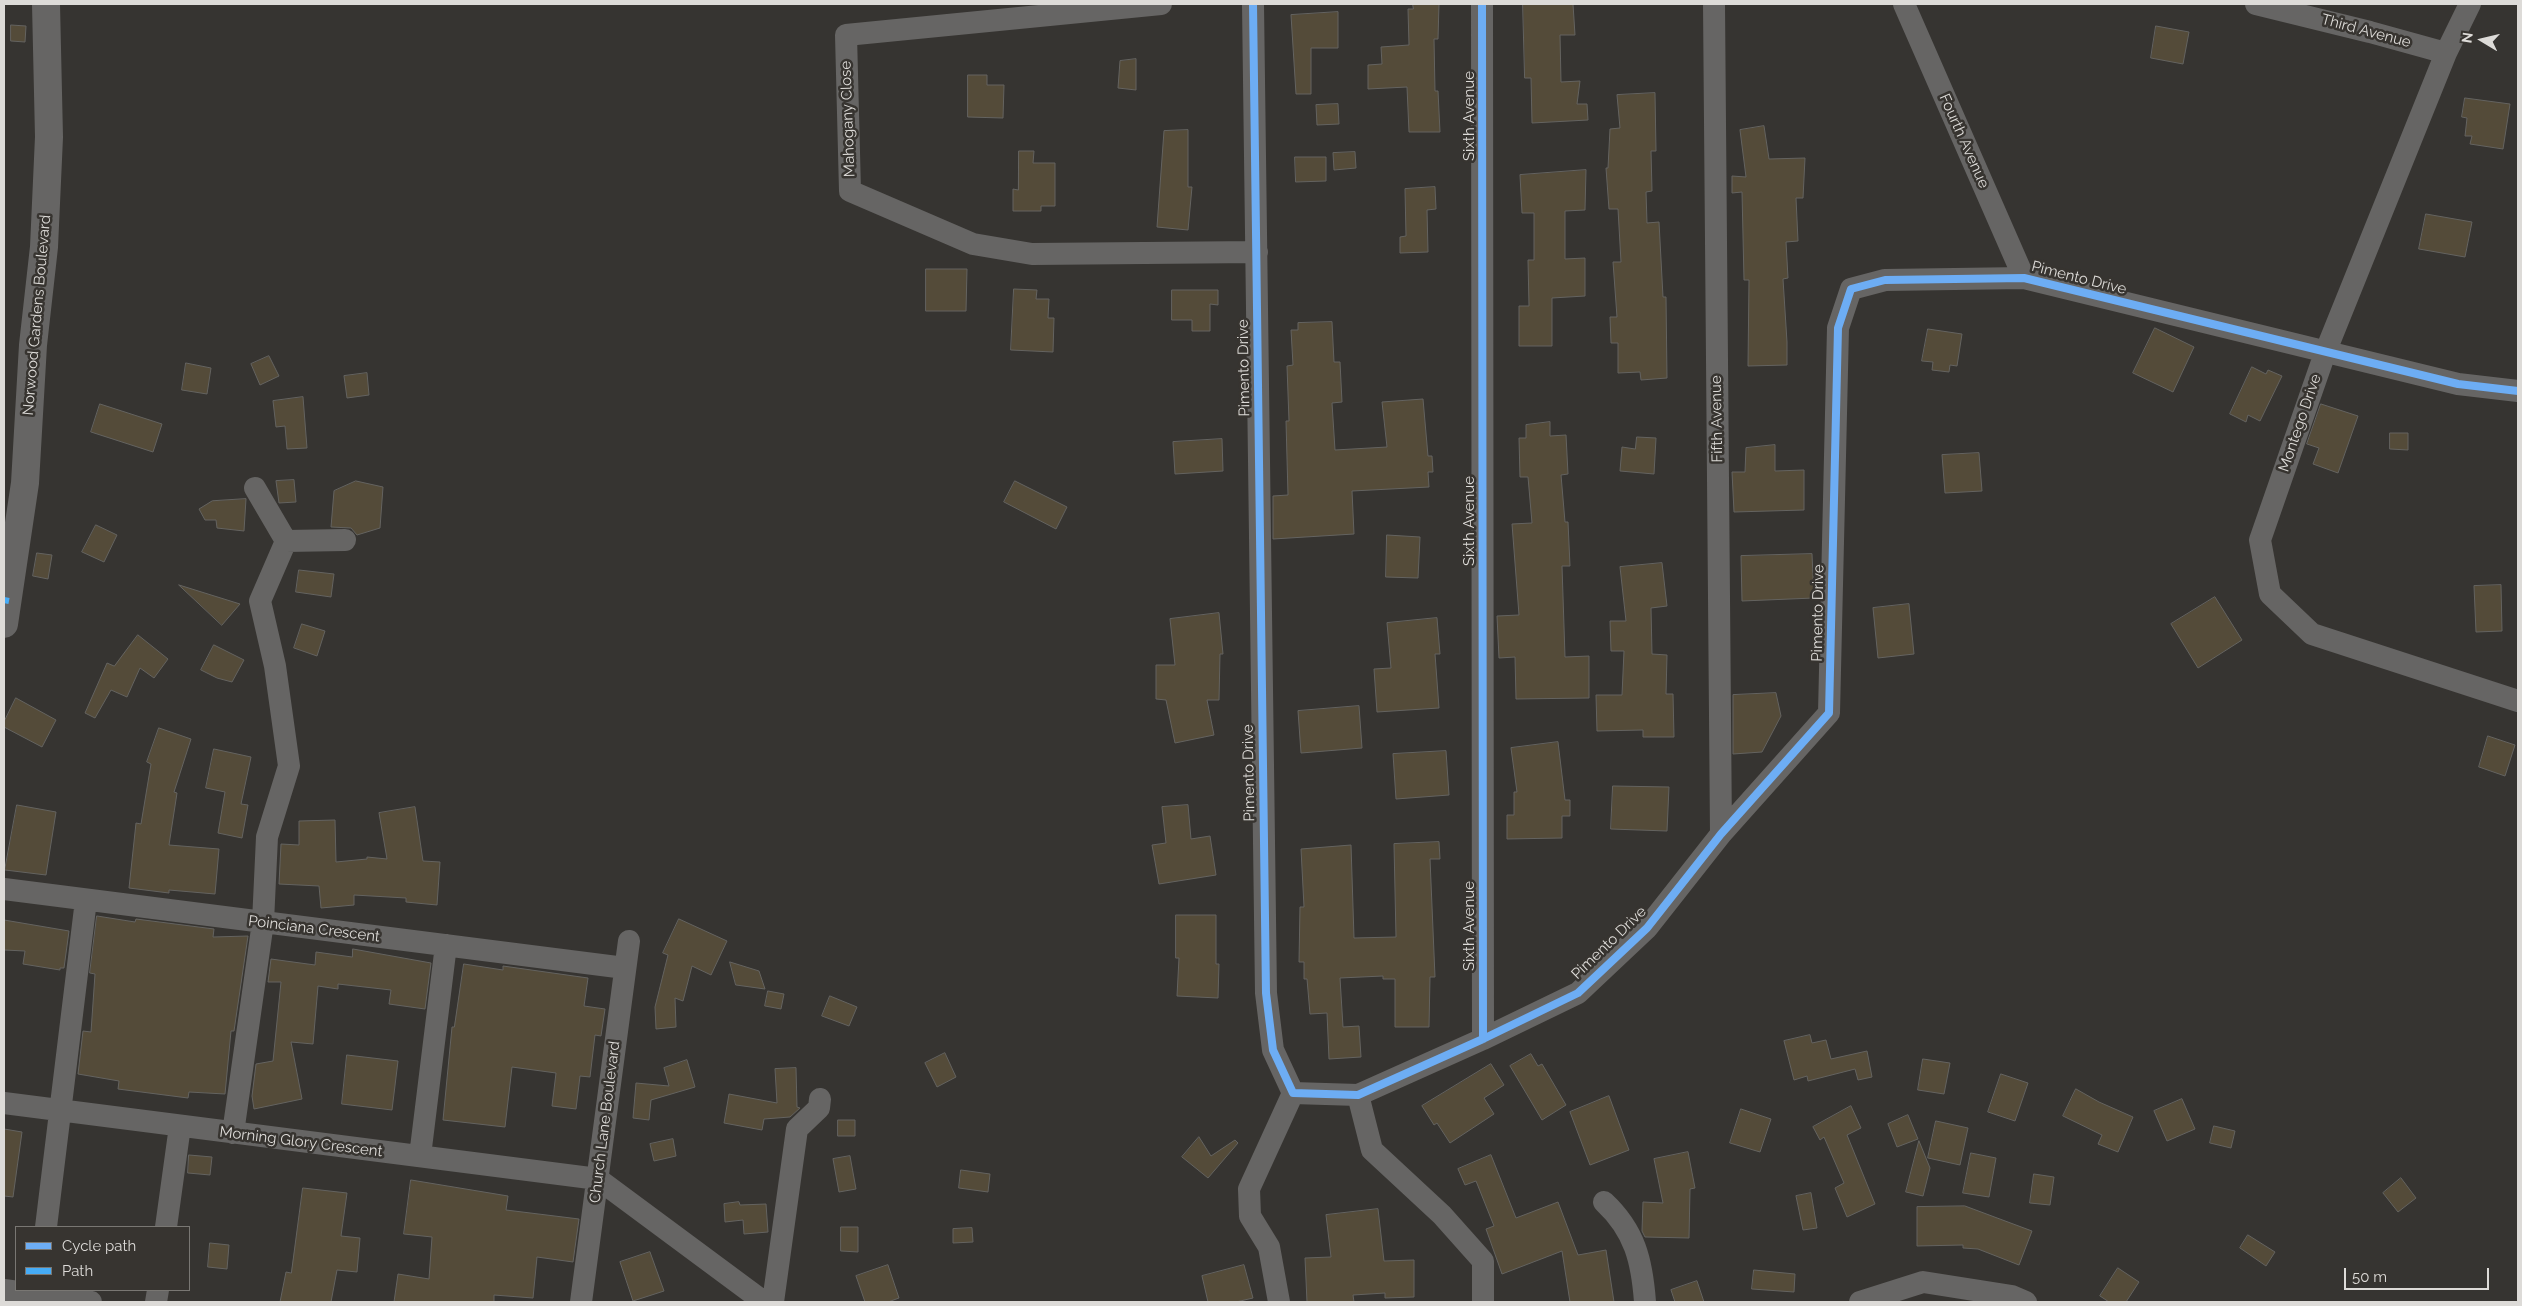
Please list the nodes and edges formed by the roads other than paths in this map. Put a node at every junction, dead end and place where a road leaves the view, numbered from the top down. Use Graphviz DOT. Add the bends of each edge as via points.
graph roads {
  1 [pos="46,4"];
  2 [pos="1161,4"];
  3 [pos="1252,4"];
  4 [pos="1482,4"];
  5 [pos="1714,4"];
  6 [pos="1904,4"];
  7 [pos="2256,4"];
  8 [pos="2470,4"];
  9 [pos="2446,53"];
  10 [pos="1257,252"];
  11 [pos="2024,278"];
  12 [pos="2325,353"];
  13 [pos="2518,391"];
  14 [pos="256,488"];
  15 [pos="286,540"];
  16 [pos="345,540"];
  17 [pos="4,624"];
  18 [pos="2518,701"];
  19 [pos="1721,834"];
  20 [pos="4,889"];
  21 [pos="86,900"];
  22 [pos="263,922"];
  23 [pos="629,941"];
  24 [pos="446,946"];
  25 [pos="625,968"];
  26 [pos="1483,1039"];
  27 [pos="1293,1094"];
  28 [pos="1358,1094"];
  29 [pos="820,1100"];
  30 [pos="4,1103"];
  31 [pos="60,1112"];
  32 [pos="180,1126"];
  33 [pos="232,1133"];
  34 [pos="420,1156"];
  35 [pos="598,1179"];
  36 [pos="1604,1202"];
  37 [pos="46,1226"];
  38 [pos="166,1226"];
  39 [pos="4,1290"];
  40 [pos="37,1296"];
  41 [pos="91,1302"];
  42 [pos="581,1302"];
  43 [pos="764,1302"];
  44 [pos="773,1302"];
  45 [pos="1279,1302"];
  46 [pos="1483,1302"];
  47 [pos="1646,1302"];
  48 [pos="1860,1302"];
  49 [pos="2026,1302"];
  1 -- 17 [label="street, Norwood Gardens Boulevard" via="49,137 44,247 33,345 25,483"];
  2 -- 10 [label="street, Mahogany Close" via="846,35 850,191 973,244 1032,254"];
  3 -- 10 [label="street, Pimento Drive"];
  4 -- 26 [label="street, Sixth Avenue"];
  5 -- 19 [label="street, Fifth Avenue"];
  6 -- 11 [label="street, Fourth Avenue"];
  7 -- 9 [label="street, Third Avenue"];
  8 -- 9 [label="street, Montego Drive"];
  9 -- 12 [label="street, Montego Drive"];
  10 -- 27 [label="street, Pimento Drive" via="1266,992 1273,1050"];
  11 -- 12 [label="street, Pimento Drive"];
  11 -- 19 [label="street, Pimento Drive" via="1885,280 1850,289 1838,328 1829,713"];
  12 -- 13 [label="street, Pimento Drive" via="2458,384"];
  12 -- 18 [label="street, Montego Drive" via="2260,540 2270,594 2312,634"];
  14 -- 15 [label="street"];
  15 -- 16 [label="street"];
  15 -- 22 [label="street" via="260,601 275,666 289,766 267,837"];
  19 -- 26 [label="street, Pimento Drive" via="1647,928 1578,993"];
  20 -- 21 [label="street, Poinciana Crescent"];
  21 -- 22 [label="street, Poinciana Crescent"];
  21 -- 31 [label="street"];
  22 -- 24 [label="street, Poinciana Crescent"];
  22 -- 33 [label="street"];
  23 -- 25 [label="street, Church Lane Boulevard"];
  24 -- 25 [label="street, Poinciana Crescent"];
  24 -- 34 [label="street"];
  25 -- 35 [label="street, Church Lane Boulevard"];
  26 -- 28 [label="street, Pimento Drive"];
  27 -- 28 [label="street, Pimento Drive"];
  27 -- 45 [label="street" via="1249,1189 1250,1216 1269,1247"];
  28 -- 46 [label="street" via="1372,1150 1442,1215 1483,1261"];
  29 -- 44 [label="street" via="819,1108 797,1129"];
  30 -- 31 [label="street, Morning Glory Crescent"];
  31 -- 32 [label="street, Morning Glory Crescent"];
  31 -- 37 [label="street"];
  32 -- 33 [label="street, Morning Glory Crescent"];
  32 -- 38 [label="street"];
  33 -- 34 [label="street, Morning Glory Crescent"];
  34 -- 35 [label="street, Morning Glory Crescent"];
  35 -- 42 [label="street, Church Lane Boulevard"];
  35 -- 43 [label="street"];
  36 -- 47 [label="street" via="1629,1231 1643,1277"];
  39 -- 40 [label="street"];
  40 -- 41 [label="street"];
  48 -- 49 [label="street" via="1922,1282 2012,1296"];
}
